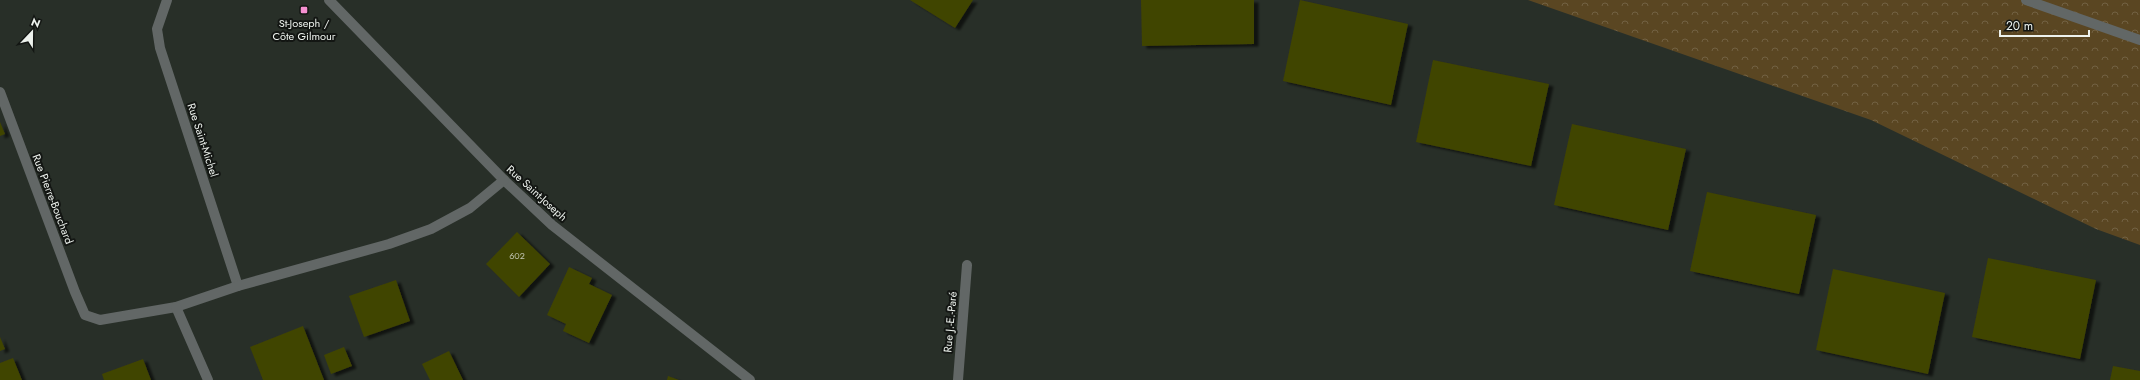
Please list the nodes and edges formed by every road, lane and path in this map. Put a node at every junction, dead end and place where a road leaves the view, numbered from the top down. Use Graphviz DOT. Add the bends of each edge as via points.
graph roads {
  1 [pos="167,0"];
  2 [pos="329,0"];
  3 [pos="2026,0"];
  4 [pos="2140,40"];
  5 [pos="0,92"];
  6 [pos="504,180"];
  7 [pos="967,265"];
  8 [pos="238,286"];
  9 [pos="176,307"];
  10 [pos="208,380"];
  11 [pos="750,380"];
  12 [pos="958,380"];
  1 -- 8 [label="street, Rue Saint-Michel" via="157,29 160,48"];
  2 -- 6 [label="street, Rue Saint-Joseph"];
  3 -- 4 [label="street"];
  5 -- 9 [label="street, Rue Pierre-Bouchard" via="85,315 100,320"];
  6 -- 8 [label="street" via="470,208 431,229 389,244"];
  6 -- 11 [label="street, Rue Saint-Joseph" via="552,225"];
  7 -- 12 [label="street, Rue J.-E.-Paré"];
  8 -- 9 [label="street"];
  9 -- 10 [label="street"];
}
